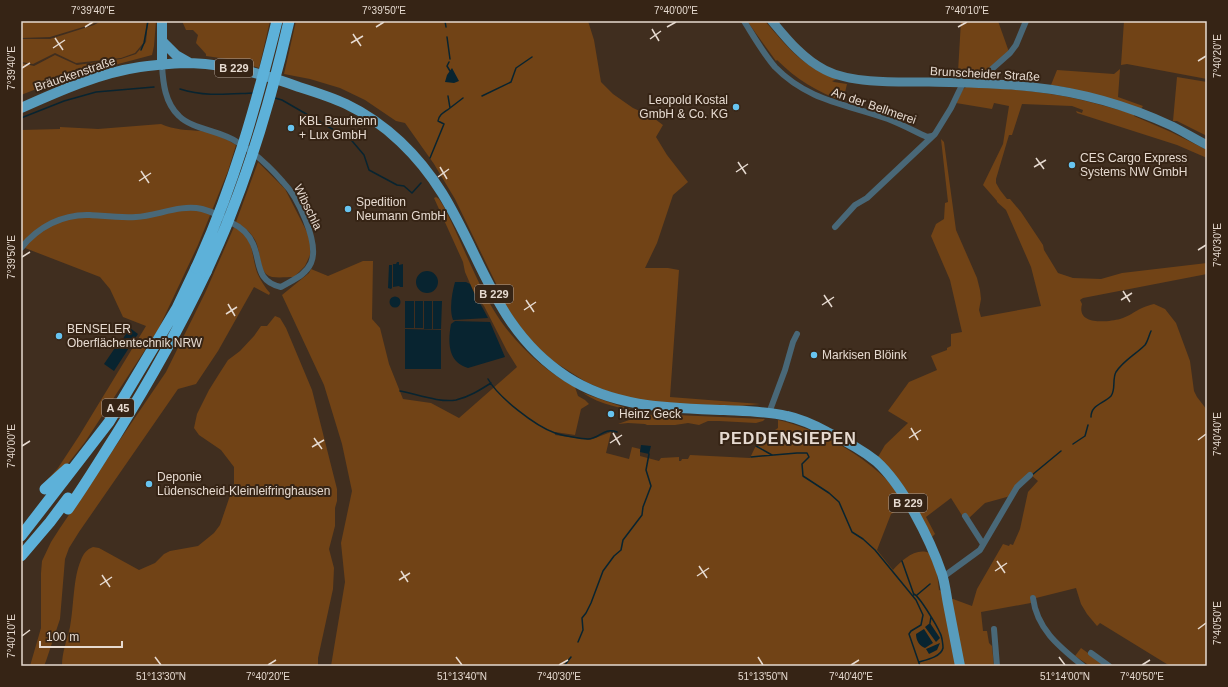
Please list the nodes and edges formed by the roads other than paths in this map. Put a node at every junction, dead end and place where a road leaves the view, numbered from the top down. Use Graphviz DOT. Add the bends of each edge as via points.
graph roads {
  1 [pos="162,21"];
  2 [pos="277,21"];
  3 [pos="289,21"];
  4 [pos="744,21"];
  5 [pos="772,21"];
  6 [pos="1026,21"];
  7 [pos="162,41"];
  8 [pos="190,63"];
  9 [pos="162,65"];
  10 [pos="963,83"];
  11 [pos="983,83"];
  12 [pos="21,108"];
  13 [pos="932,136"];
  14 [pos="1207,145"];
  15 [pos="835,227"];
  16 [pos="21,248"];
  17 [pos="201,270"];
  18 [pos="798,334"];
  19 [pos="769,413"];
  20 [pos="105,428"];
  21 [pos="116,434"];
  22 [pos="1030,474"];
  23 [pos="45,489"];
  24 [pos="68,509"];
  25 [pos="965,516"];
  26 [pos="21,536"];
  27 [pos="983,544"];
  28 [pos="21,556"];
  29 [pos="943,577"];
  30 [pos="1033,598"];
  31 [pos="994,629"];
  32 [pos="1091,653"];
  33 [pos="960,666"];
  34 [pos="997,666"];
  35 [pos="1084,666"];
  36 [pos="1109,666"];
  1 -- 7 [label="main road"];
  2 -- 17 [label="highway, A 45, bridge" via="251,123"];
  3 -- 17 [label="highway, A 45, bridge" via="263,122 231,215"];
  4 -- 13 [label="street, An der Bellmerei" via="765,53 791,81 829,102 889,120 927,137"];
  5 -- 10 [label="main road, Brunscheider Straße" via="805,57 825,70 846,78"];
  6 -- 11 [label="street" via="1016,46 984,76"];
  7 -- 8 [label="main road, B 229" via="176,55"];
  7 -- 9 [label="main road"];
  8 -- 9 [label="main road, B 229"];
  8 -- 19 [label="main road, B 229" via="253,72 298,86 356,109 391,133 415,157 440,190 505,314 541,358 568,377 594,392 637,404 680,409"];
  9 -- 12 [label="main road, Bräuckenstraße / B 229" via="123,70"];
  9 -- 16 [label="street, Wibschla" via="169,104 179,117 238,142 284,182 311,234 313,254 310,264 295,279 280,286 272,284 260,272 250,236 235,224 212,212 196,208 139,217 89,215 66,218 42,228"];
  10 -- 11 [label="main road, Brunscheider Straße"];
  10 -- 13 [label="street" via="951,108"];
  11 -- 14 [label="main road, Brunscheider Straße" via="1076,94 1160,121"];
  13 -- 15 [label="street"];
  17 -- 20 [label="highway, A 45"];
  17 -- 21 [label="highway, A 45" via="186,315"];
  18 -- 19 [label="street"];
  19 -- 29 [label="main road, B 229" via="808,422 861,450 879,464 906,498 933,550"];
  20 -- 23 [label="highway"];
  20 -- 26 [label="highway, A 45"];
  21 -- 24 [label="highway"];
  21 -- 28 [label="highway, A 45"];
  22 -- 27 [label="street" via="1017,487"];
  25 -- 27 [label="street"];
  27 -- 29 [label="street" via="980,550"];
  29 -- 33 [label="main road, B 229"];
  30 -- 35 [label="street" via="1039,618 1052,640"];
  31 -- 34 [label="street"];
  32 -- 36 [label="street"];
}
